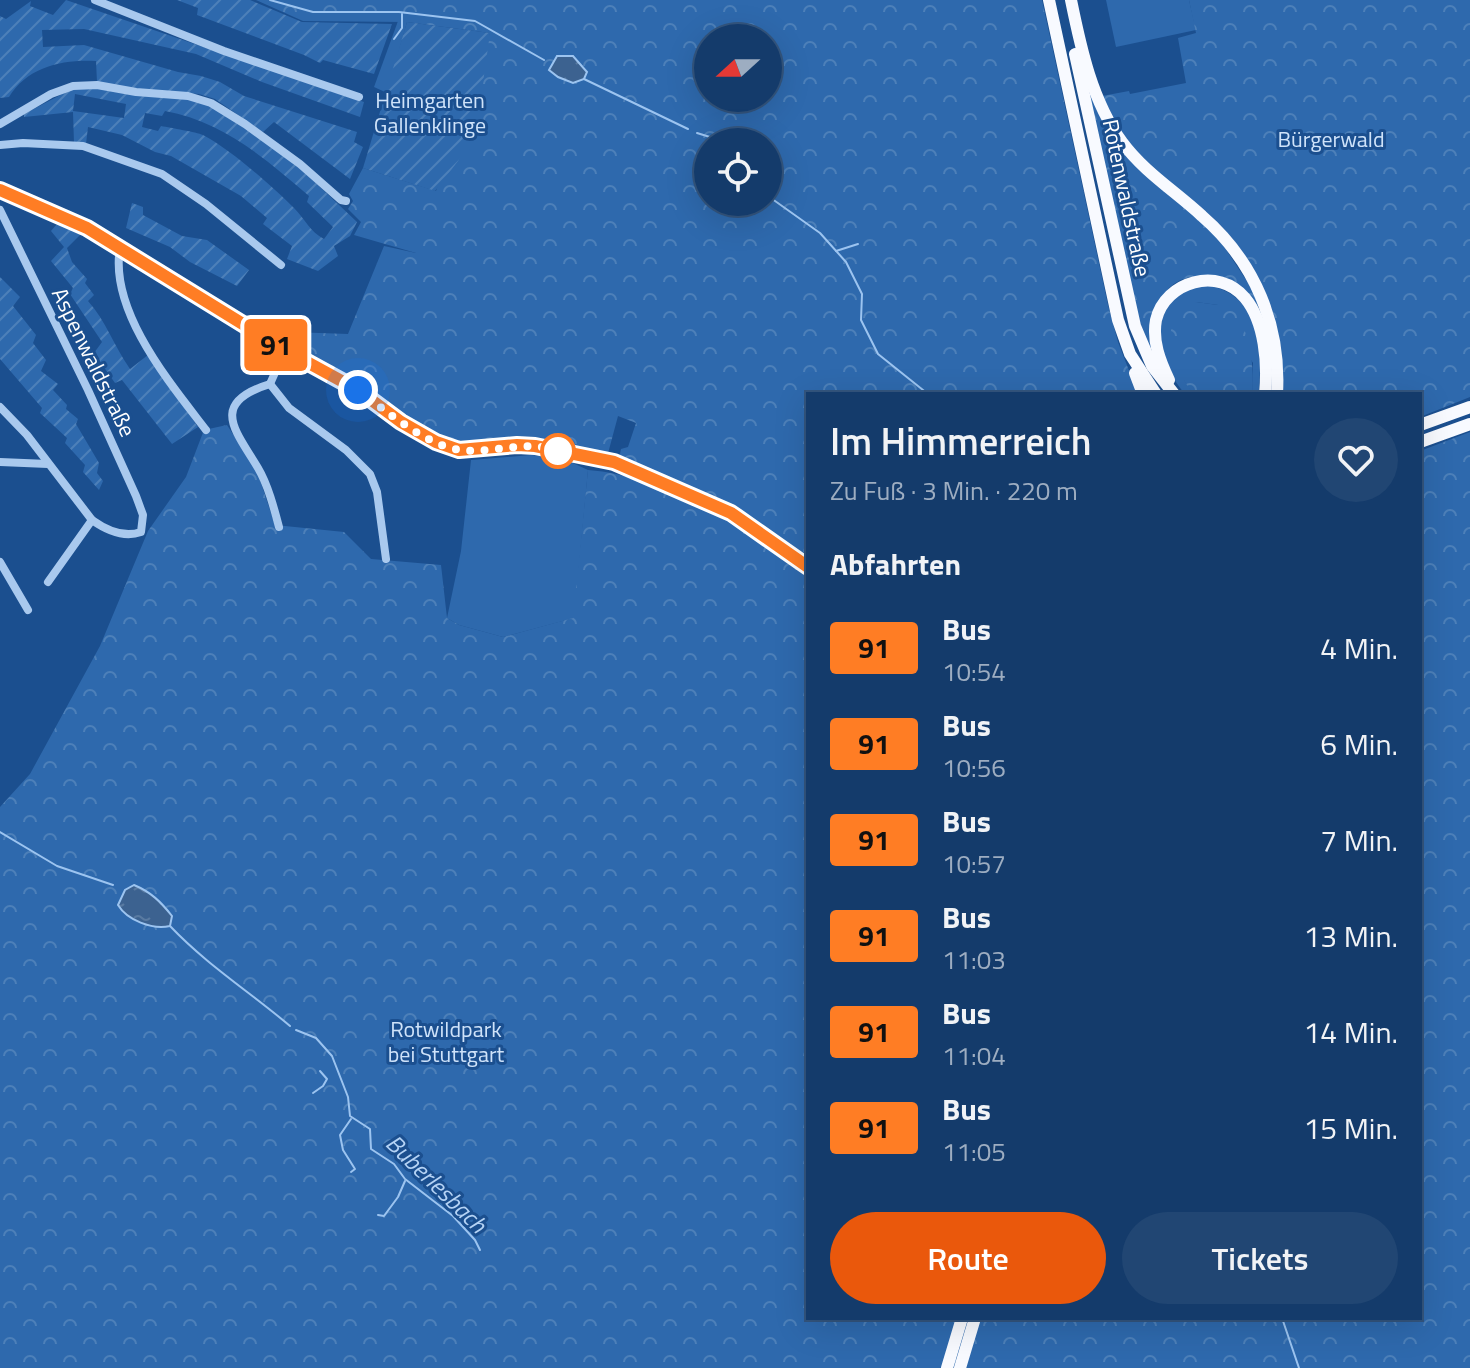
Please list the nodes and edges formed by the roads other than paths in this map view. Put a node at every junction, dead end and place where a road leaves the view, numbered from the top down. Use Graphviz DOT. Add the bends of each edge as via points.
graph roads {
  1 [pos="95,0"];
  2 [pos="1049,0"];
  3 [pos="1064,0"];
  4 [pos="1071,0"];
  5 [pos="359,97"];
  6 [pos="0,124"];
  7 [pos="0,145"];
  8 [pos="0,190"];
  9 [pos="346,201"];
  10 [pos="0,210"];
  11 [pos="120,248"];
  12 [pos="281,265"];
  13 [pos="285,350"];
  14 [pos="1130,354"];
  15 [pos="270,384"];
  16 [pos="1142,392"];
  17 [pos="1155,392"];
  18 [pos="1173,392"];
  19 [pos="1174,392"];
  20 [pos="1265,392"];
  21 [pos="1277,392"];
  22 [pos="0,407"];
  23 [pos="1470,407"];
  24 [pos="1422,424"];
  25 [pos="1470,424"];
  26 [pos="206,430"];
  27 [pos="1422,441"];
  28 [pos="0,462"];
  29 [pos="48,464"];
  30 [pos="92,520"];
  31 [pos="279,527"];
  32 [pos="386,559"];
  33 [pos="0,562"];
  34 [pos="806,566"];
  35 [pos="48,582"];
  36 [pos="28,610"];
  37 [pos="961,1320"];
  38 [pos="974,1320"];
  39 [pos="947,1368"];
  40 [pos="960,1368"];
  1 -- 5 [label="street"];
  2 -- 14 [label="highway, Rotenwaldstraße" via="1112,295"];
  3 -- 18 [label="highway, Rotenwaldstraße" via="1135,326 1152,366"];
  4 -- 21 [label="highway" via="1091,79 1114,130 1150,173 1219,231 1255,282 1273,333"];
  6 -- 9 [label="street" via="73,86 188,96 245,124"];
  7 -- 12 [label="street" via="83,146 162,174"];
  8 -- 11 [label="street"];
  10 -- 30 [label="street, Aspenwaldstraße" via="143,515 141,532 132,535 103,529"];
  11 -- 13 [label="street"];
  11 -- 26 [label="street" via="117,266 123,294 137,327"];
  13 -- 15 [label="street"];
  13 -- 34 [label="street" via="448,447 528,445 614,462 731,513"];
  14 -- 16 [label="highway"];
  14 -- 17 [label="highway, Rotenwaldstraße"];
  15 -- 31 [label="street" via="243,396 231,417 260,471"];
  15 -- 32 [label="street" via="289,408 370,474"];
  19 -- 20 [label="highway" via="1157,350 1157,318 1173,293 1205,280 1237,290 1252,309 1262,344"];
  22 -- 29 [label="street"];
  23 -- 24 [label="highway"];
  25 -- 27 [label="highway"];
  28 -- 29 [label="street"];
  29 -- 30 [label="street"];
  30 -- 35 [label="street"];
  33 -- 36 [label="street"];
  37 -- 39 [label="highway"];
  38 -- 40 [label="highway"];
}
